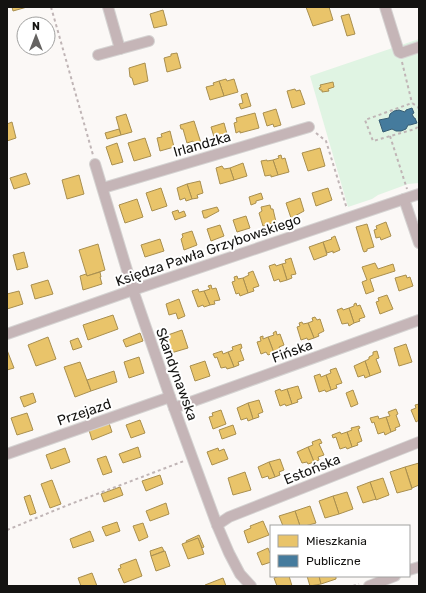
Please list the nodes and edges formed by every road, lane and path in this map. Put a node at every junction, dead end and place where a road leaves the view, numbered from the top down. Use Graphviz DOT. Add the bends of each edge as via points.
graph roads {
  1 [pos="51,7"];
  2 [pos="108,7"];
  3 [pos="385,7"];
  4 [pos="149,41"];
  5 [pos="419,47"];
  6 [pos="120,49"];
  7 [pos="399,50"];
  8 [pos="98,55"];
  9 [pos="412,103"];
  10 [pos="419,109"];
  11 [pos="419,126"];
  12 [pos="309,127"];
  13 [pos="390,136"];
  14 [pos="95,164"];
  15 [pos="405,185"];
  16 [pos="103,188"];
  17 [pos="419,194"];
  18 [pos="404,200"];
  19 [pos="349,218"];
  20 [pos="419,243"];
  21 [pos="133,290"];
  22 [pos="419,320"];
  23 [pos="7,334"];
  24 [pos="170,397"];
  25 [pos="174,408"];
  26 [pos="419,442"];
  27 [pos="7,454"];
  28 [pos="193,458"];
  29 [pos="217,525"];
  30 [pos="7,530"];
  31 [pos="392,577"];
  32 [pos="250,586"];
  33 [pos="369,586"];
  1 -- 14 [label="path"];
  2 -- 6 [label="street"];
  3 -- 7 [label="street"];
  4 -- 6 [label="street"];
  5 -- 7 [label="street"];
  6 -- 8 [label="street"];
  7 -- 9 [label="path"];
  9 -- 10 [label="path"];
  9 -- 13 [label="path" via="365,120 372,141"];
  11 -- 13 [label="path"];
  12 -- 16 [label="street, Irlandzka"];
  12 -- 19 [label="path" via="326,141"];
  13 -- 15 [label="path"];
  14 -- 16 [label="street, Skandynawska"];
  16 -- 21 [label="street, Skandynawska"];
  17 -- 18 [label="street, Księdza Pawła Grzybowskiego"];
  18 -- 19 [label="street, Księdza Pawła Grzybowskiego"];
  18 -- 20 [label="street"];
  19 -- 21 [label="street, Księdza Pawła Grzybowskiego"];
  21 -- 23 [label="street, Księdza Pawła Grzybowskiego"];
  21 -- 24 [label="street, Skandynawska"];
  22 -- 25 [label="street, Fińska"];
  24 -- 25 [label="street, Skandynawska"];
  24 -- 27 [label="street, Przejazd"];
  25 -- 28 [label="street, Skandynawska"];
  26 -- 29 [label="street, Estońska" via="229,517"];
  28 -- 29 [label="street, Skandynawska"];
  28 -- 30 [label="path"];
  29 -- 32 [label="street, Skandynawska" via="240,574"];
  31 -- 33 [label="street"];
}
